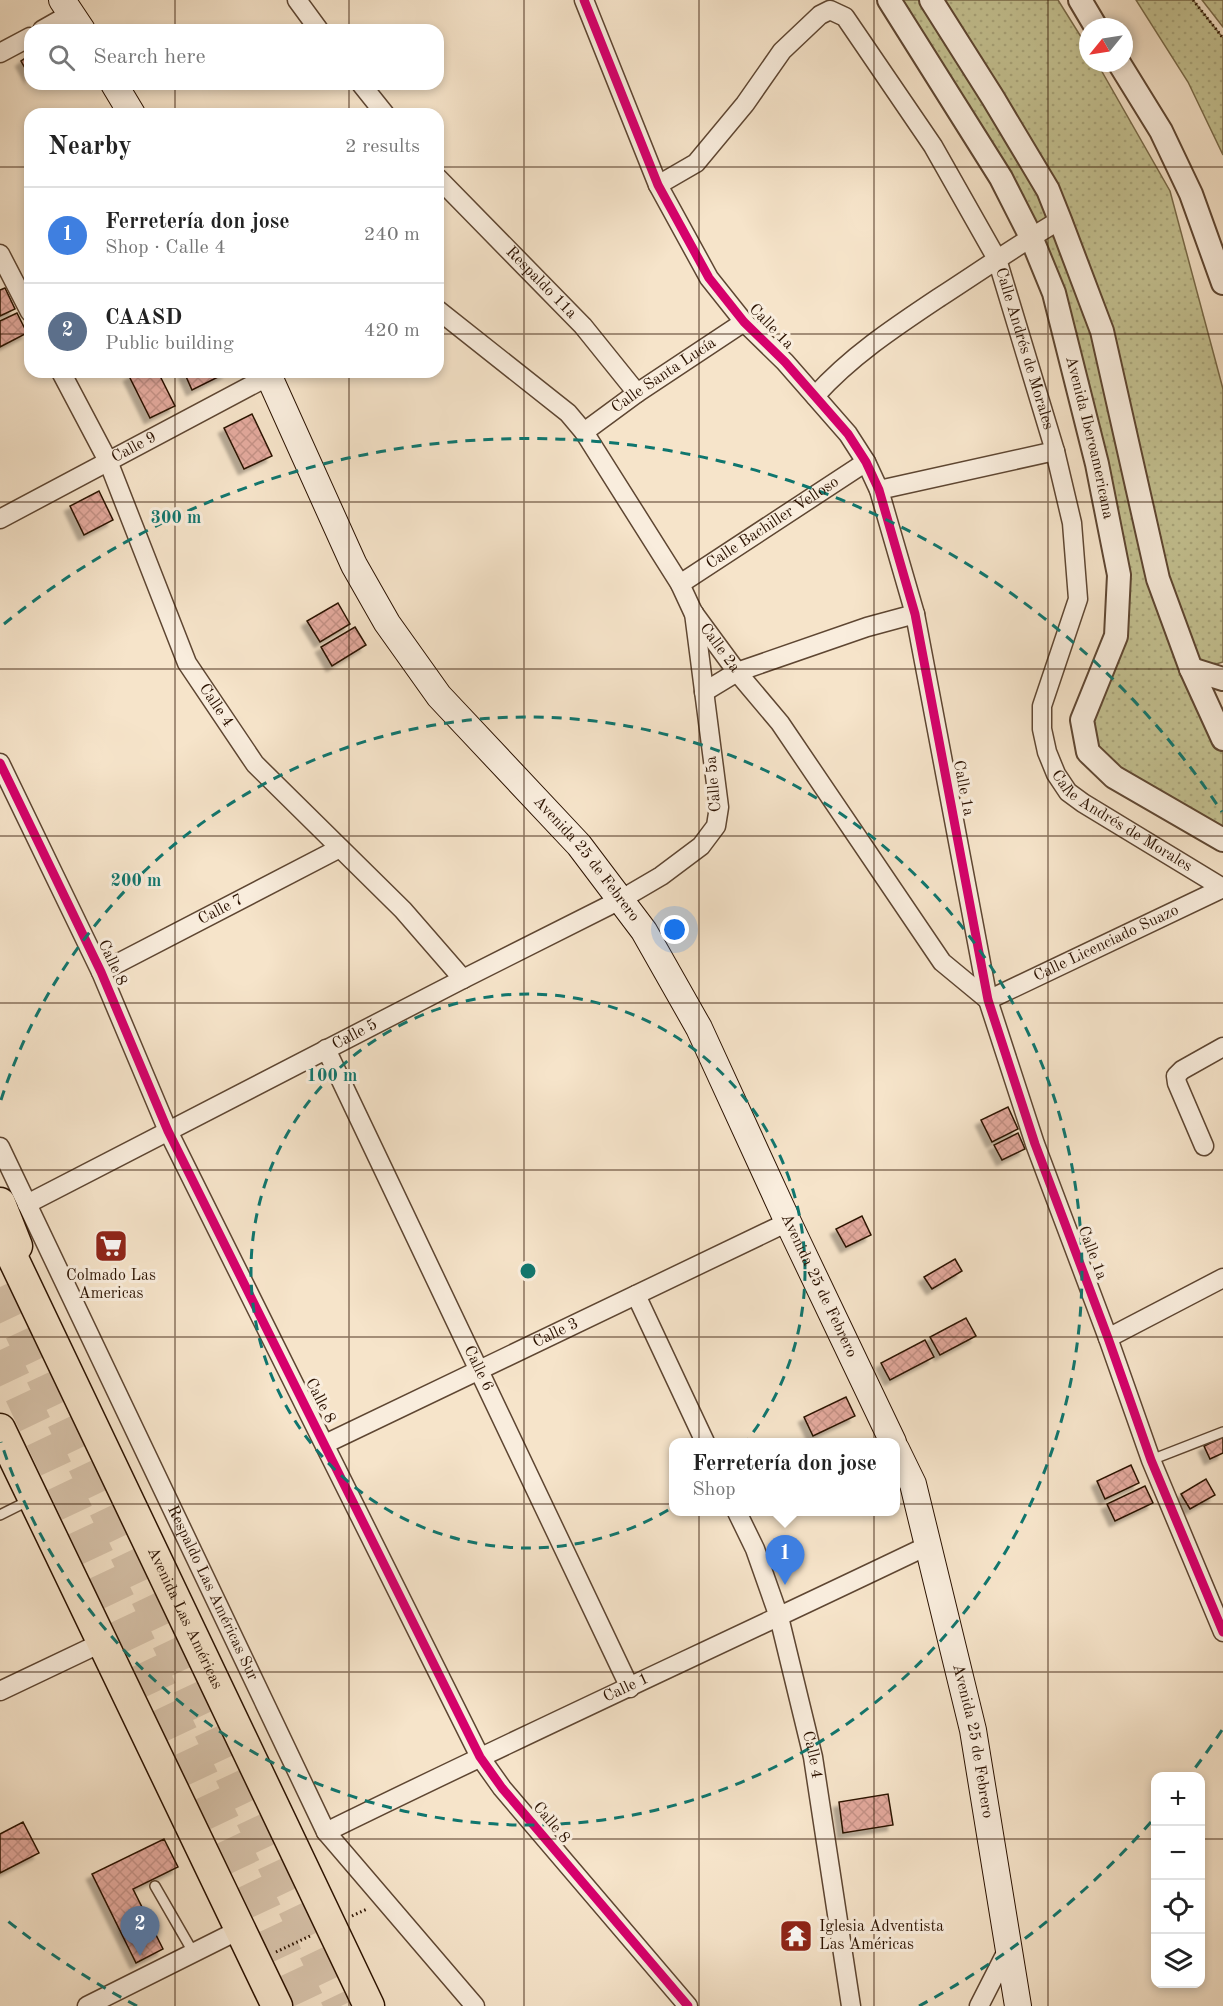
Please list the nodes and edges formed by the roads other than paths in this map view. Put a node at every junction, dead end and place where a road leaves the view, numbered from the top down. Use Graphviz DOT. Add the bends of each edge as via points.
graph roads {
  1 [pos="297,0"];
  2 [pos="584,0"];
  3 [pos="889,0"];
  4 [pos="931,0"];
  5 [pos="1080,0"];
  6 [pos="825,6"];
  7 [pos="72,14"];
  8 [pos="1091,18"];
  9 [pos="53,24"];
  10 [pos="315,24"];
  11 [pos="24,40"];
  12 [pos="0,53"];
  13 [pos="1124,72"];
  14 [pos="118,90"];
  15 [pos="366,90"];
  16 [pos="128,108"];
  17 [pos="380,108"];
  18 [pos="444,184"];
  19 [pos="658,185"];
  20 [pos="1060,220"];
  21 [pos="1031,237"];
  22 [pos="0,254"];
  23 [pos="997,259"];
  24 [pos="1223,283"];
  25 [pos="24,300"];
  26 [pos="444,315"];
  27 [pos="744,322"];
  28 [pos="64,378"];
  29 [pos="261,378"];
  30 [pos="270,378"];
  31 [pos="637,393"];
  32 [pos="814,396"];
  33 [pos="584,432"];
  34 [pos="1054,451"];
  35 [pos="108,461"];
  36 [pos="866,462"];
  37 [pos="879,490"];
  38 [pos="0,519"];
  39 [pos="680,584"];
  40 [pos="693,612"];
  41 [pos="915,614"];
  42 [pos="1191,669"];
  43 [pos="737,672"];
  44 [pos="1223,679"];
  45 [pos="704,692"];
  46 [pos="1223,739"];
  47 [pos="0,763"];
  48 [pos="1223,840"];
  49 [pos="340,848"];
  50 [pos="1223,888"];
  51 [pos="620,900"];
  52 [pos="101,972"];
  53 [pos="463,979"];
  54 [pos="988,1000"];
  55 [pos="1223,1047"];
  56 [pos="326,1049"];
  57 [pos="168,1131"];
  58 [pos="0,1146"];
  59 [pos="1204,1146"];
  60 [pos="14,1204"];
  61 [pos="788,1222"];
  62 [pos="0,1231"];
  63 [pos="1223,1278"];
  64 [pos="636,1295"];
  65 [pos="1108,1338"];
  66 [pos="479,1370"];
  67 [pos="69,1373"];
  68 [pos="0,1429"];
  69 [pos="1223,1432"];
  70 [pos="703,1438"];
  71 [pos="891,1438"];
  72 [pos="325,1444"];
  73 [pos="900,1457"];
  74 [pos="1151,1460"];
  75 [pos="33,1499"];
  76 [pos="0,1515"];
  77 [pos="739,1516"];
  78 [pos="927,1546"];
  79 [pos="779,1617"];
  80 [pos="1221,1620"];
  81 [pos="103,1642"];
  82 [pos="630,1688"];
  83 [pos="0,1691"];
  84 [pos="480,1757"];
  85 [pos="326,1832"];
  86 [pos="155,1886"];
  87 [pos="239,1930"];
  88 [pos="1008,1949"];
  89 [pos="194,1952"];
  90 [pos="87,2006"];
  91 [pos="277,2006"];
  92 [pos="369,2006"];
  93 [pos="475,2006"];
  94 [pos="688,2006"];
  95 [pos="851,2006"];
  96 [pos="979,2006"];
  97 [pos="1018,2006"];
  1 -- 10 [label="street"];
  2 -- 19 [label="street, Calle 1a"];
  3 -- 21 [label="street, Avenida Iberoamericana" via="1001,178"];
  4 -- 20 [label="street" via="1048,190"];
  5 -- 8 [label="street"];
  6 -- 19 [label="street, Calle Andrés de Morales" via="782,51 696,163"];
  6 -- 23 [label="street, Calle Andrés de Morales" via="845,17 933,146"];
  7 -- 9 [label="street"];
  11 -- 12 [label="street"];
  13 -- 24 [label="street" via="1161,132 1191,194"];
  14 -- 16 [label="main road"];
  15 -- 17 [label="street"];
  18 -- 31 [label="street, Respaldo 11a" via="583,326"];
  19 -- 27 [label="street, Calle 1a" via="709,278"];
  20 -- 21 [label="street"];
  20 -- 42 [label="street" via="1102,331 1158,579"];
  21 -- 23 [label="street"];
  21 -- 48 [label="street, Avenida Iberoamericana" via="1054,293 1097,464 1119,575 1116,636 1082,720 1088,752 1114,777"];
  22 -- 25 [label="street"];
  23 -- 32 [label="street" via="873,342"];
  23 -- 34 [label="street, Calle Andrés de Morales"];
  26 -- 33 [label="street, Calle 2a" via="568,413"];
  27 -- 31 [label="street, Calle Santa Lucía"];
  27 -- 32 [label="street, Calle 1a"];
  28 -- 35 [label="street, Calle 4"];
  29 -- 35 [label="street, Calle 9"];
  30 -- 51 [label="main road, Avenida 25 de Febrero" via="354,565 387,623 440,696 579,845"];
  31 -- 33 [label="street, Calle Santa Lucía"];
  32 -- 36 [label="street, Calle 1a" via="849,434"];
  33 -- 39 [label="street, Calle 2a"];
  34 -- 37 [label="street"];
  34 -- 50 [label="street, Calle Andrés de Morales" via="1072,523 1078,599 1042,706 1047,752 1068,792"];
  35 -- 38 [label="street, Calle 9"];
  35 -- 49 [label="street, Calle 4" via="187,663 255,764"];
  36 -- 37 [label="street, Calle 1a"];
  36 -- 39 [label="street, Calle Bachiller Velloso"];
  37 -- 41 [label="street, Calle 1a"];
  39 -- 40 [label="street, Calle 2a"];
  40 -- 43 [label="street, Calle 2a"];
  40 -- 45 [label="street, Calle 5a"];
  41 -- 43 [label="street"];
  41 -- 54 [label="street, Calle 1a"];
  42 -- 44 [label="street"];
  42 -- 46 [label="street"];
  43 -- 45 [label="street"];
  43 -- 54 [label="street, Calle 2a" via="780,723 942,962"];
  45 -- 51 [label="street, Calle 5a" via="719,807 716,826 701,846"];
  47 -- 52 [label="street, Calle 8"];
  49 -- 52 [label="street, Calle 7"];
  49 -- 53 [label="street, Calle 4" via="403,910"];
  50 -- 54 [label="street, Calle Licenciado Suazo"];
  51 -- 53 [label="street, Calle 5"];
  51 -- 61 [label="main road, Avenida 25 de Febrero" via="644,932 699,1028"];
  52 -- 57 [label="street, Calle 8"];
  53 -- 56 [label="street, Calle 5"];
  54 -- 65 [label="street, Calle 1a" via="1035,1144"];
  55 -- 59 [label="street" via="1176,1076"];
  56 -- 57 [label="street, Calle 5"];
  56 -- 66 [label="street, Calle 6"];
  57 -- 60 [label="street, Calle 5"];
  57 -- 72 [label="street, Calle 8"];
  58 -- 60 [label="street, Respaldo Las Américas Sur"];
  60 -- 67 [label="main road"];
  60 -- 85 [label="street, Respaldo Las Américas Sur"];
  61 -- 64 [label="street, Calle 3"];
  61 -- 71 [label="main road, Avenida 25 de Febrero"];
  62 -- 67 [label="main road, Avenida Las Américas"];
  63 -- 65 [label="street"];
  64 -- 66 [label="street, Calle 3"];
  64 -- 70 [label="street"];
  65 -- 74 [label="street, Calle 1a"];
  66 -- 72 [label="street, Calle 3"];
  66 -- 82 [label="street, Calle 6"];
  67 -- 92 [label="main road, Avenida Las Américas"];
  68 -- 75 [label="main road"];
  69 -- 74 [label="lane"];
  72 -- 84 [label="street, Calle 8"];
  73 -- 78 [label="main road, Avenida 25 de Febrero" via="913,1484"];
  74 -- 80 [label="street, Calle 1a"];
  75 -- 76 [label="lane"];
  75 -- 81 [label="main road"];
  77 -- 79 [label="street, Calle 4"];
  78 -- 79 [label="street, Calle 1"];
  78 -- 88 [label="main road, Avenida 25 de Febrero" via="973,1730"];
  79 -- 82 [label="street, Calle 1"];
  79 -- 95 [label="street, Calle 4" via="813,1758"];
  81 -- 83 [label="street"];
  81 -- 87 [label="main road"];
  82 -- 84 [label="street, Calle 1"];
  84 -- 85 [label="street, Calle 1"];
  84 -- 94 [label="street, Calle 8"];
  85 -- 93 [label="street, Respaldo Las Américas Sur"];
  86 -- 89 [label="lane"];
  87 -- 89 [label="street"];
  87 -- 91 [label="main road"];
  88 -- 96 [label="street"];
  88 -- 97 [label="main road, Avenida 25 de Febrero"];
  89 -- 90 [label="street"];
}
